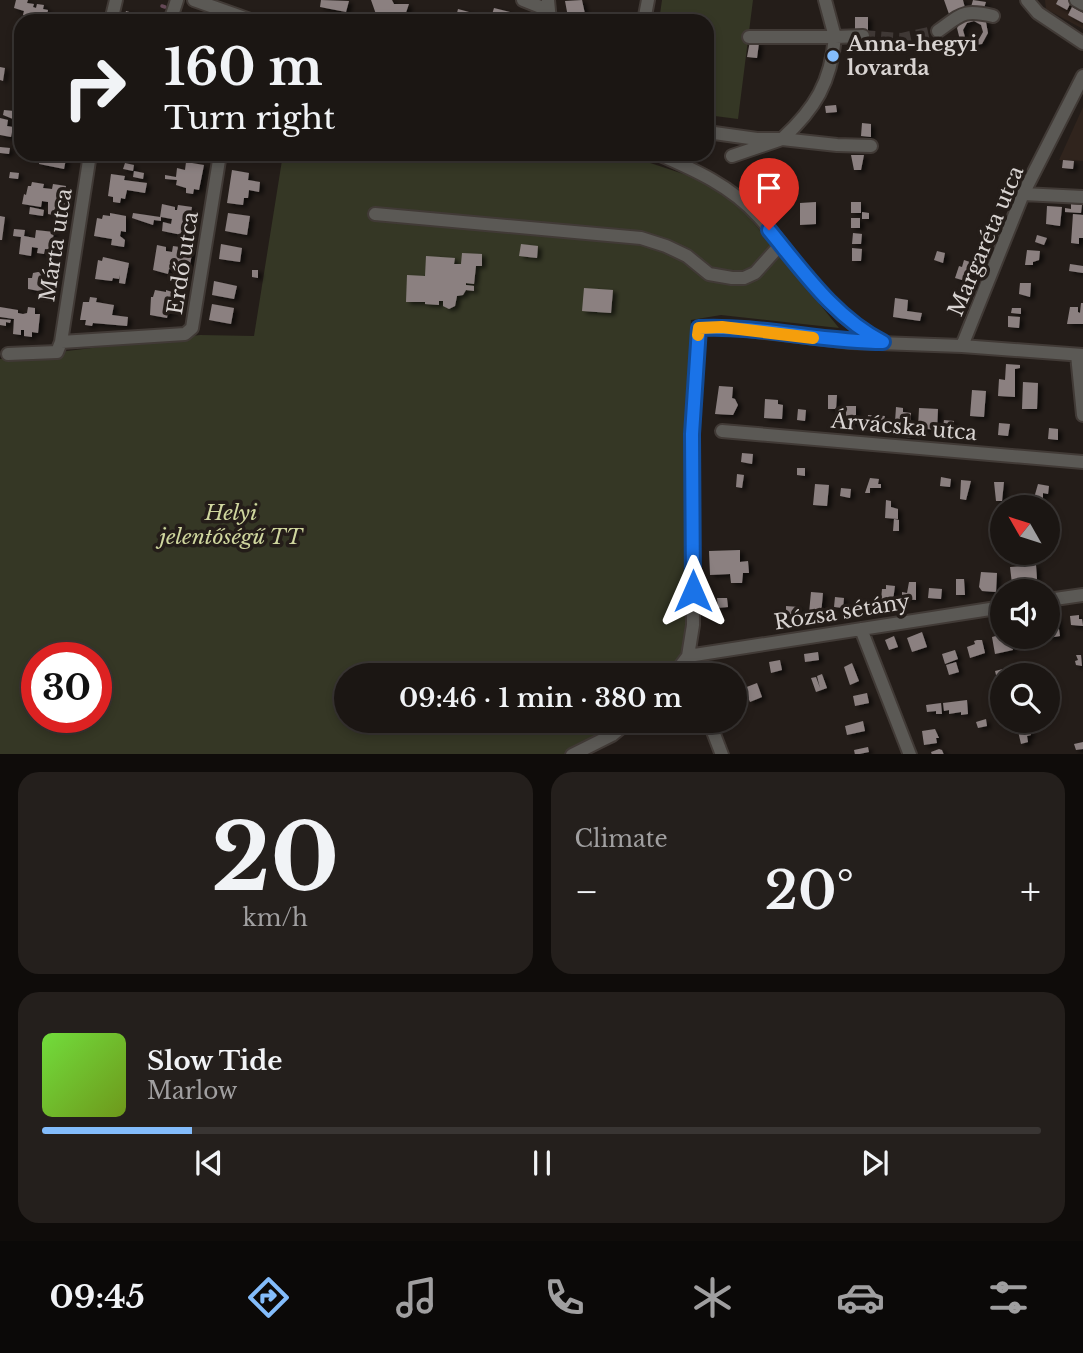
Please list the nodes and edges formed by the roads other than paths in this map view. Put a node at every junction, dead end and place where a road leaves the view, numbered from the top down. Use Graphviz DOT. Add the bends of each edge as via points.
graph roads {
  1 [pos="194,0"];
  2 [pos="523,0"];
  3 [pos="825,0"];
  4 [pos="1027,0"];
  5 [pos="1076,0"];
  6 [pos="1083,4"];
  7 [pos="549,10"];
  8 [pos="233,14"];
  9 [pos="993,16"];
  10 [pos="938,31"];
  11 [pos="863,36"];
  12 [pos="748,37"];
  13 [pos="835,37"];
  14 [pos="1083,43"];
  15 [pos="1083,76"];
  16 [pos="714,133"];
  17 [pos="782,139"];
  18 [pos="870,146"];
  19 [pos="732,156"];
  20 [pos="89,161"];
  21 [pos="219,161"];
  22 [pos="674,161"];
  23 [pos="1023,194"];
  24 [pos="1083,197"];
  25 [pos="375,214"];
  26 [pos="781,244"];
  27 [pos="61,342"];
  28 [pos="883,342"];
  29 [pos="962,346"];
  30 [pos="8,354"];
  31 [pos="1080,355"];
  32 [pos="1083,415"];
  33 [pos="722,431"];
  34 [pos="1083,462"];
  35 [pos="1083,595"];
  36 [pos="1060,598"];
  37 [pos="990,609"];
  38 [pos="861,629"];
  39 [pos="688,656"];
  40 [pos="683,663"];
  41 [pos="690,663"];
  42 [pos="614,733"];
  43 [pos="714,733"];
  44 [pos="572,754"];
  45 [pos="722,754"];
  46 [pos="911,754"];
  1 -- 8 [label="street"];
  2 -- 7 [label="street"];
  3 -- 13 [label="street"];
  4 -- 14 [label="street" via="1038,13"];
  5 -- 6 [label="street"];
  9 -- 10 [label="street" via="965,12"];
  11 -- 13 [label="street"];
  12 -- 13 [label="street"];
  13 -- 17 [label="street" via="833,63 823,89"];
  15 -- 23 [label="street, Margaréta utca"];
  16 -- 17 [label="street"];
  17 -- 18 [label="street"];
  17 -- 19 [label="street"];
  20 -- 27 [label="street, Márta utca"];
  21 -- 27 [label="street, Erdő utca" via="192,328 185,334"];
  22 -- 26 [label="street" via="719,183 758,215"];
  23 -- 24 [label="street"];
  23 -- 29 [label="street, Margaréta utca"];
  25 -- 26 [label="street" via="641,238 687,256 709,274 732,278 755,274"];
  26 -- 28 [label="street" via="837,310"];
  27 -- 30 [label="street" via="57,352"];
  28 -- 29 [label="street"];
  28 -- 39 [label="street" via="699,328 692,434 693,625"];
  29 -- 31 [label="street"];
  31 -- 32 [label="street"];
  33 -- 34 [label="street, Árvácska utca"];
  35 -- 36 [label="street"];
  37 -- 38 [label="street, Rózsa sétány"];
  38 -- 39 [label="street, Rózsa sétány"];
  38 -- 46 [label="street"];
  39 -- 40 [label="street"];
  39 -- 41 [label="street"];
  42 -- 44 [label="street"];
  43 -- 45 [label="street"];
}
